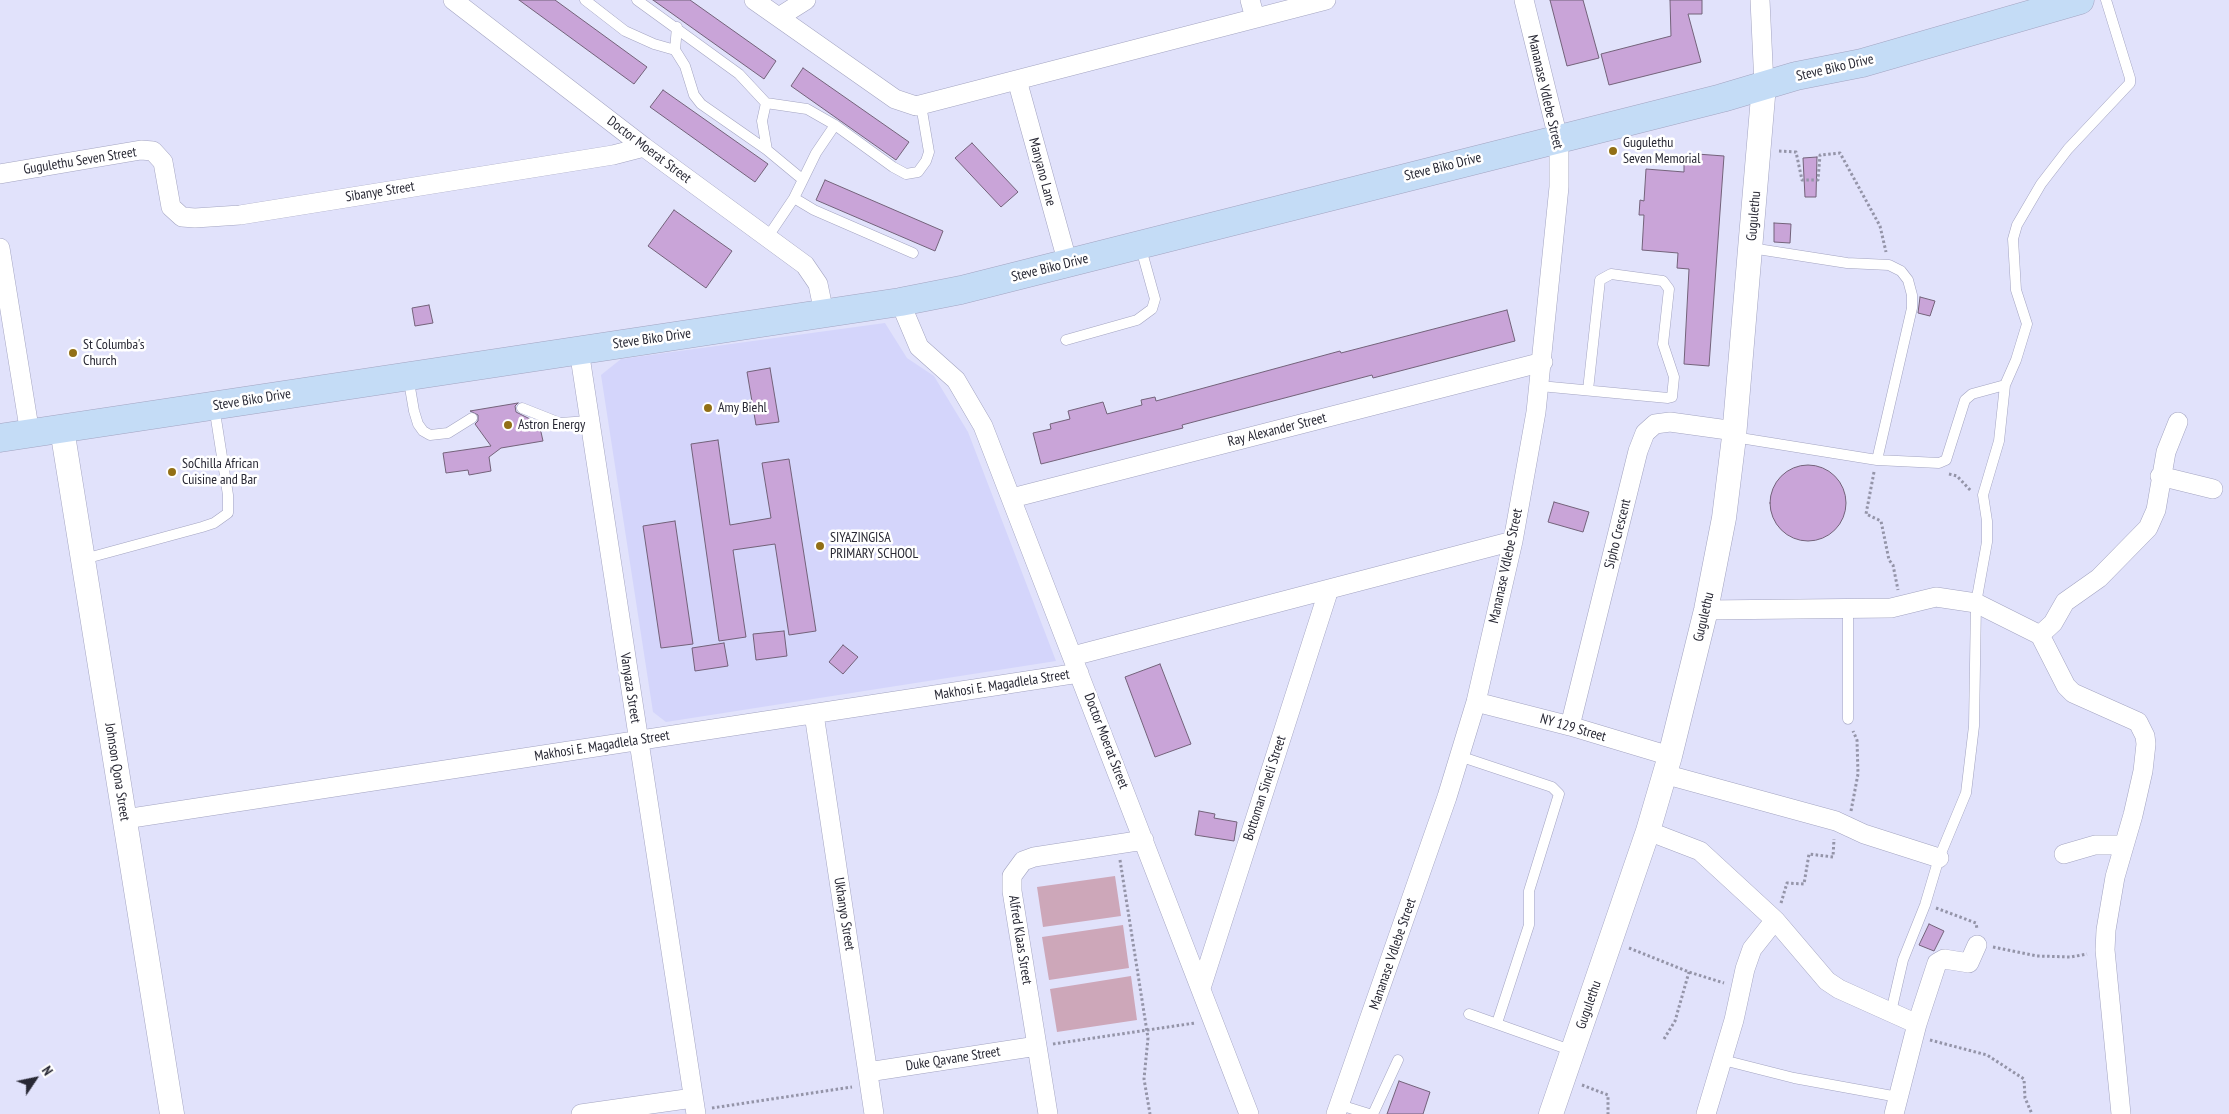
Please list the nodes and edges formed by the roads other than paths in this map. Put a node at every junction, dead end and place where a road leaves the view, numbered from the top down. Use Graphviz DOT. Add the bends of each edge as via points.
graph roads {
  1 [pos="453,0"];
  2 [pos="585,0"];
  3 [pos="637,0"];
  4 [pos="754,0"];
  5 [pos="806,0"];
  6 [pos="1250,0"];
  7 [pos="1326,0"];
  8 [pos="1524,0"];
  9 [pos="1760,0"];
  10 [pos="2080,0"];
  11 [pos="2106,0"];
  12 [pos="779,18"];
  13 [pos="1255,18"];
  14 [pos="677,27"];
  15 [pos="675,50"];
  16 [pos="1017,80"];
  17 [pos="1764,93"];
  18 [pos="766,103"];
  19 [pos="921,105"];
  20 [pos="835,124"];
  21 [pos="1558,138"];
  22 [pos="644,147"];
  23 [pos="766,150"];
  24 [pos="159,155"];
  25 [pos="0,174"];
  26 [pos="802,179"];
  27 [pos="794,198"];
  28 [pos="767,238"];
  29 [pos="1140,244"];
  30 [pos="0,248"];
  31 [pos="1751,248"];
  32 [pos="913,253"];
  33 [pos="1068,264"];
  34 [pos="900,302"];
  35 [pos="824,313"];
  36 [pos="1066,340"];
  37 [pos="579,350"];
  38 [pos="1543,362"];
  39 [pos="408,376"];
  40 [pos="2005,385"];
  41 [pos="1540,386"];
  42 [pos="1588,390"];
  43 [pos="214,405"];
  44 [pos="522,408"];
  45 [pos="472,418"];
  46 [pos="589,421"];
  47 [pos="2178,422"];
  48 [pos="28,424"];
  49 [pos="62,429"];
  50 [pos="1734,434"];
  51 [pos="0,438"];
  52 [pos="1877,460"];
  53 [pos="2160,476"];
  54 [pos="2213,489"];
  55 [pos="1012,498"];
  56 [pos="1513,541"];
  57 [pos="84,559"];
  58 [pos="1329,589"];
  59 [pos="1976,603"];
  60 [pos="1848,607"];
  61 [pos="1706,610"];
  62 [pos="2040,635"];
  63 [pos="1076,665"];
  64 [pos="1476,702"];
  65 [pos="814,714"];
  66 [pos="1848,718"];
  67 [pos="1570,726"];
  68 [pos="638,740"];
  69 [pos="1459,756"];
  70 [pos="1667,765"];
  71 [pos="125,819"];
  72 [pos="1648,831"];
  73 [pos="1144,840"];
  74 [pos="2123,845"];
  75 [pos="2064,854"];
  76 [pos="1939,858"];
  77 [pos="1775,920"];
  78 [pos="1978,944"];
  79 [pos="1201,988"];
  80 [pos="1891,1012"];
  81 [pos="1469,1014"];
  82 [pos="1497,1023"];
  83 [pos="1916,1030"];
  84 [pos="1037,1046"];
  85 [pos="1573,1051"];
  86 [pos="1398,1060"];
  87 [pos="1723,1060"];
  88 [pos="869,1078"];
  89 [pos="1896,1105"];
  90 [pos="695,1107"];
  91 [pos="1338,1110"];
  92 [pos="172,1114"];
  93 [pos="580,1114"];
  94 [pos="874,1114"];
  95 [pos="1048,1114"];
  96 [pos="1249,1114"];
  97 [pos="1369,1114"];
  98 [pos="1373,1114"];
  99 [pos="1551,1114"];
  100 [pos="1706,1114"];
  101 [pos="2121,1114"];
  1 -- 22 [label="street, Doctor Moerat Street"];
  2 -- 15 [label="lane" via="626,31"];
  3 -- 14 [label="lane"];
  4 -- 12 [label="street"];
  5 -- 12 [label="street"];
  6 -- 13 [label="street"];
  7 -- 13 [label="street"];
  8 -- 21 [label="street, Mananase Vdlebe Street"];
  9 -- 17 [label="street"];
  10 -- 17 [label="main road, Steve Biko Drive"];
  11 -- 40 [label="lane" via="2130,83 2068,149 2036,191 2017,225 2013,239 2016,290 2027,324"];
  12 -- 19 [label="street" via="895,99"];
  13 -- 16 [label="street"];
  14 -- 15 [label="lane"];
  14 -- 18 [label="lane" via="739,74"];
  15 -- 23 [label="lane" via="701,104"];
  16 -- 19 [label="street"];
  16 -- 33 [label="street, Manyano Lane"];
  17 -- 21 [label="main road, Steve Biko Drive" via="1722,98"];
  17 -- 31 [label="street, Gugulethu"];
  18 -- 20 [label="lane" via="807,109"];
  18 -- 23 [label="lane" via="762,121"];
  19 -- 20 [label="lane" via="929,152 922,168 913,174 900,172"];
  20 -- 26 [label="lane"];
  21 -- 29 [label="main road, Steve Biko Drive"];
  21 -- 38 [label="street, Mananase Vdlebe Street" via="1559,187"];
  22 -- 24 [label="street, Sibanye Street" via="613,156 240,215 195,218 182,217 172,207"];
  22 -- 28 [label="street, Doctor Moerat Street"];
  23 -- 26 [label="lane"];
  24 -- 25 [label="street, Gugulethu Seven Street" via="141,150"];
  26 -- 27 [label="lane"];
  27 -- 28 [label="lane"];
  27 -- 32 [label="lane" via="814,210"];
  28 -- 35 [label="street, Doctor Moerat Street" via="813,274"];
  29 -- 33 [label="main road, Steve Biko Drive"];
  29 -- 36 [label="lane" via="1156,299 1152,309 1137,320"];
  30 -- 48 [label="street"];
  31 -- 50 [label="street, Gugulethu"];
  31 -- 52 [label="lane" via="1847,263 1888,265 1901,271 1908,280 1912,308"];
  33 -- 34 [label="main road, Steve Biko Drive"];
  34 -- 35 [label="main road, Steve Biko Drive"];
  34 -- 55 [label="street, Doctor Moerat Street" via="919,347 956,380 983,426"];
  35 -- 37 [label="main road, Steve Biko Drive"];
  37 -- 39 [label="main road, Steve Biko Drive"];
  37 -- 46 [label="street, Vanyaza Street"];
  38 -- 41 [label="street, Mananase Vdlebe Street"];
  38 -- 55 [label="street, Ray Alexander Street"];
  39 -- 43 [label="main road, Steve Biko Drive"];
  39 -- 45 [label="lane" via="418,424 430,435 448,433"];
  40 -- 52 [label="lane" via="1972,394 1965,400 1948,458 1939,463"];
  40 -- 59 [label="lane" via="1999,441 1991,475 1982,495 1987,542"];
  41 -- 42 [label="lane"];
  41 -- 56 [label="street, Mananase Vdlebe Street"];
  42 -- 42 [label="lane" via="1672,397 1674,377 1663,344 1669,289 1666,284 1611,274 1600,280"];
  43 -- 49 [label="main road, Steve Biko Drive"];
  43 -- 57 [label="lane" via="228,513 202,527"];
  44 -- 46 [label="lane" via="560,423"];
  46 -- 68 [label="street, Vanyaza Street"];
  47 -- 53 [label="street"];
  48 -- 49 [label="main road, Steve Biko Drive"];
  48 -- 51 [label="main road, Steve Biko Drive"];
  49 -- 57 [label="street, Johnson Qona Street"];
  50 -- 52 [label="lane"];
  50 -- 61 [label="street, Gugulethu" via="1724,518"];
  50 -- 67 [label="street, Sipho Crescent" via="1670,422 1655,424 1645,432"];
  53 -- 54 [label="street"];
  53 -- 62 [label="street" via="2156,510 2148,528 2099,578 2066,602"];
  55 -- 63 [label="street, Doctor Moerat Street"];
  56 -- 58 [label="street, Makhosi E. Magadlela Street"];
  56 -- 64 [label="street, Mananase Vdlebe Street"];
  57 -- 71 [label="street, Johnson Qona Street"];
  58 -- 63 [label="street, Makhosi E. Magadlela Street"];
  58 -- 79 [label="street, Bottoman Sineli Street"];
  59 -- 60 [label="street" via="1936,596 1891,608"];
  59 -- 62 [label="street"];
  59 -- 76 [label="lane" via="1974,726 1966,793"];
  60 -- 61 [label="street"];
  60 -- 66 [label="lane"];
  61 -- 70 [label="street, Gugulethu"];
  62 -- 74 [label="street" via="2073,694 2138,722 2145,736 2143,771"];
  63 -- 65 [label="street, Makhosi E. Magadlela Street"];
  63 -- 73 [label="street, Doctor Moerat Street"];
  64 -- 67 [label="street, NY 129 Street"];
  64 -- 69 [label="street, Mananase Vdlebe Street"];
  65 -- 68 [label="street, Makhosi E. Magadlela Street"];
  65 -- 88 [label="street, Ukhanyo Street"];
  67 -- 70 [label="street, NY 129 Street"];
  68 -- 71 [label="street, Makhosi E. Magadlela Street"];
  68 -- 90 [label="street, Vanyaza Street"];
  69 -- 82 [label="lane" via="1552,787 1559,794 1528,892 1528,925"];
  69 -- 91 [label="street, Mananase Vdlebe Street"];
  70 -- 72 [label="street, Gugulethu"];
  70 -- 76 [label="street, NY 129 Street"];
  71 -- 92 [label="street, Johnson Qona Street"];
  72 -- 77 [label="street" via="1700,851"];
  72 -- 85 [label="street, Gugulethu"];
  73 -- 79 [label="street, Doctor Moerat Street"];
  73 -- 84 [label="street, Alfred Klaas Street" via="1034,858 1023,861 1012,876"];
  74 -- 75 [label="street" via="2100,844"];
  74 -- 101 [label="street" via="2113,886 2105,950"];
  76 -- 80 [label="lane" via="1903,960"];
  77 -- 80 [label="street" via="1827,981 1852,997"];
  77 -- 87 [label="street" via="1752,949"];
  78 -- 83 [label="street" via="1970,963 1944,958 1937,963"];
  79 -- 96 [label="street, Doctor Moerat Street"];
  80 -- 83 [label="street"];
  81 -- 82 [label="lane"];
  82 -- 85 [label="lane"];
  83 -- 89 [label="street"];
  84 -- 88 [label="street, Duke Qavane Street"];
  84 -- 95 [label="street, Alfred Klaas Street"];
  85 -- 99 [label="street, Gugulethu"];
  86 -- 98 [label="lane"];
  87 -- 89 [label="lane"];
  87 -- 100 [label="street"];
  88 -- 94 [label="street, Ukhanyo Street"];
  90 -- 93 [label="street"];
  91 -- 97 [label="lane"];
}
